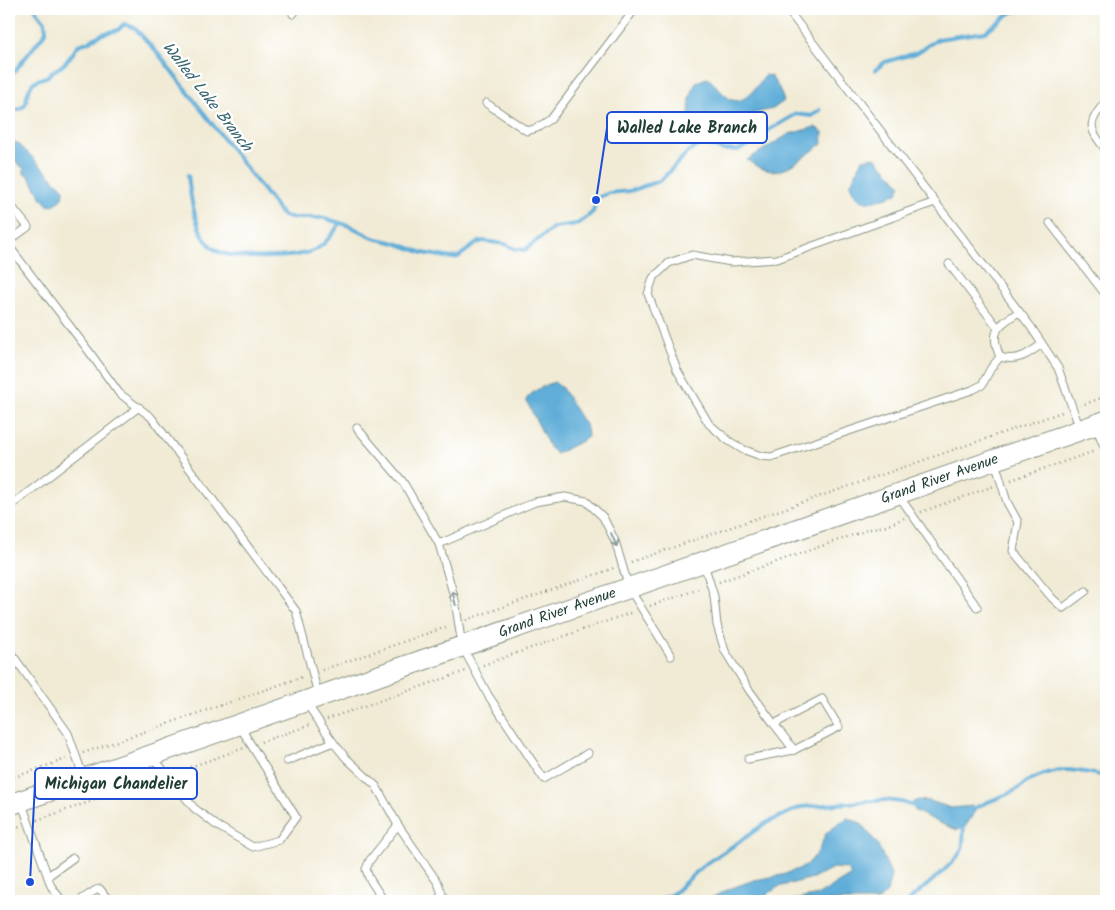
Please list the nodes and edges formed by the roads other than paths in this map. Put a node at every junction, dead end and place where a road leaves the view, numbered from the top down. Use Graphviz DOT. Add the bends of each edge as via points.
graph roads {
  1 [pos="786,9"];
  2 [pos="630,10"];
  3 [pos="1106,101"];
  4 [pos="486,103"];
  5 [pos="1106,150"];
  6 [pos="935,202"];
  7 [pos="9,203"];
  8 [pos="1050,223"];
  9 [pos="9,241"];
  10 [pos="9,246"];
  11 [pos="950,264"];
  12 [pos="1106,295"];
  13 [pos="1019,312"];
  14 [pos="998,328"];
  15 [pos="1042,344"];
  16 [pos="1000,357"];
  17 [pos="139,408"];
  18 [pos="1094,425"];
  19 [pos="357,428"];
  20 [pos="1106,451"];
  21 [pos="994,460"];
  22 [pos="898,494"];
  23 [pos="9,507"];
  24 [pos="439,544"];
  25 [pos="703,562"];
  26 [pos="629,588"];
  27 [pos="1086,591"];
  28 [pos="978,607"];
  29 [pos="462,646"];
  30 [pos="9,650"];
  31 [pos="670,656"];
  32 [pos="312,699"];
  33 [pos="774,724"];
  34 [pos="238,725"];
  35 [pos="333,742"];
  36 [pos="794,750"];
  37 [pos="588,753"];
  38 [pos="152,755"];
  39 [pos="748,759"];
  40 [pos="287,761"];
  41 [pos="84,779"];
  42 [pos="15,803"];
  43 [pos="398,825"];
  44 [pos="73,858"];
  45 [pos="48,876"];
  46 [pos="62,901"];
  47 [pos="79,901"];
  48 [pos="109,901"];
  49 [pos="384,901"];
  50 [pos="437,901"];
  1 -- 6 [label="lane"];
  2 -- 4 [label="lane" via="551,119 527,130"];
  3 -- 5 [label="lane" via="1092,118 1092,127"];
  6 -- 13 [label="lane"];
  6 -- 16 [label="lane" via="777,258 731,262 692,255 669,263 653,278 648,294 677,370 708,424 742,449 771,457 972,390 982,385"];
  7 -- 9 [label="lane" via="28,227"];
  8 -- 12 [label="lane"];
  10 -- 17 [label="lane" via="119,393"];
  11 -- 14 [label="lane"];
  13 -- 14 [label="lane"];
  13 -- 15 [label="lane"];
  14 -- 16 [label="lane" via="995,345"];
  15 -- 16 [label="lane" via="1011,360"];
  15 -- 18 [label="lane" via="1058,368 1072,408"];
  17 -- 23 [label="lane"];
  17 -- 32 [label="lane" via="151,416 296,611 312,673"];
  18 -- 20 [label="lane"];
  18 -- 21 [label="main road, Grand River Avenue"];
  19 -- 24 [label="lane" via="403,482"];
  21 -- 22 [label="main road, Grand River Avenue"];
  21 -- 27 [label="lane" via="1007,502 1018,522 1013,551 1063,608"];
  22 -- 25 [label="main road, Grand River Avenue"];
  22 -- 28 [label="lane"];
  24 -- 26 [label="lane, one-way" via="535,502 565,497 586,501 603,517 615,541"];
  29 -- 24 [label="lane, one-way" via="455,600"];
  25 -- 26 [label="main road, Grand River Avenue"];
  25 -- 33 [label="lane" via="726,651"];
  26 -- 29 [label="main road, Grand River Avenue"];
  26 -- 31 [label="lane"];
  29 -- 32 [label="main road, Grand River Avenue"];
  29 -- 37 [label="lane" via="488,696 544,779"];
  30 -- 41 [label="lane" via="68,733"];
  32 -- 34 [label="main road, Grand River Avenue"];
  32 -- 35 [label="lane" via="319,722"];
  33 -- 36 [label="lane"];
  33 -- 36 [label="lane" via="822,699 839,727"];
  34 -- 38 [label="main road, Grand River Avenue"];
  34 -- 38 [label="lane" via="296,817 279,840 253,847 233,836 194,808"];
  35 -- 40 [label="lane"];
  35 -- 43 [label="lane" via="376,786"];
  36 -- 39 [label="lane"];
  38 -- 41 [label="main road, Grand River Avenue"];
  41 -- 42 [label="main road, Grand River Avenue"];
  42 -- 45 [label="lane" via="29,823"];
  43 -- 49 [label="lane" via="370,860 366,870"];
  43 -- 50 [label="lane" via="438,883 442,894"];
  44 -- 45 [label="lane"];
  45 -- 46 [label="lane"];
  47 -- 48 [label="lane" via="100,890"];
}
